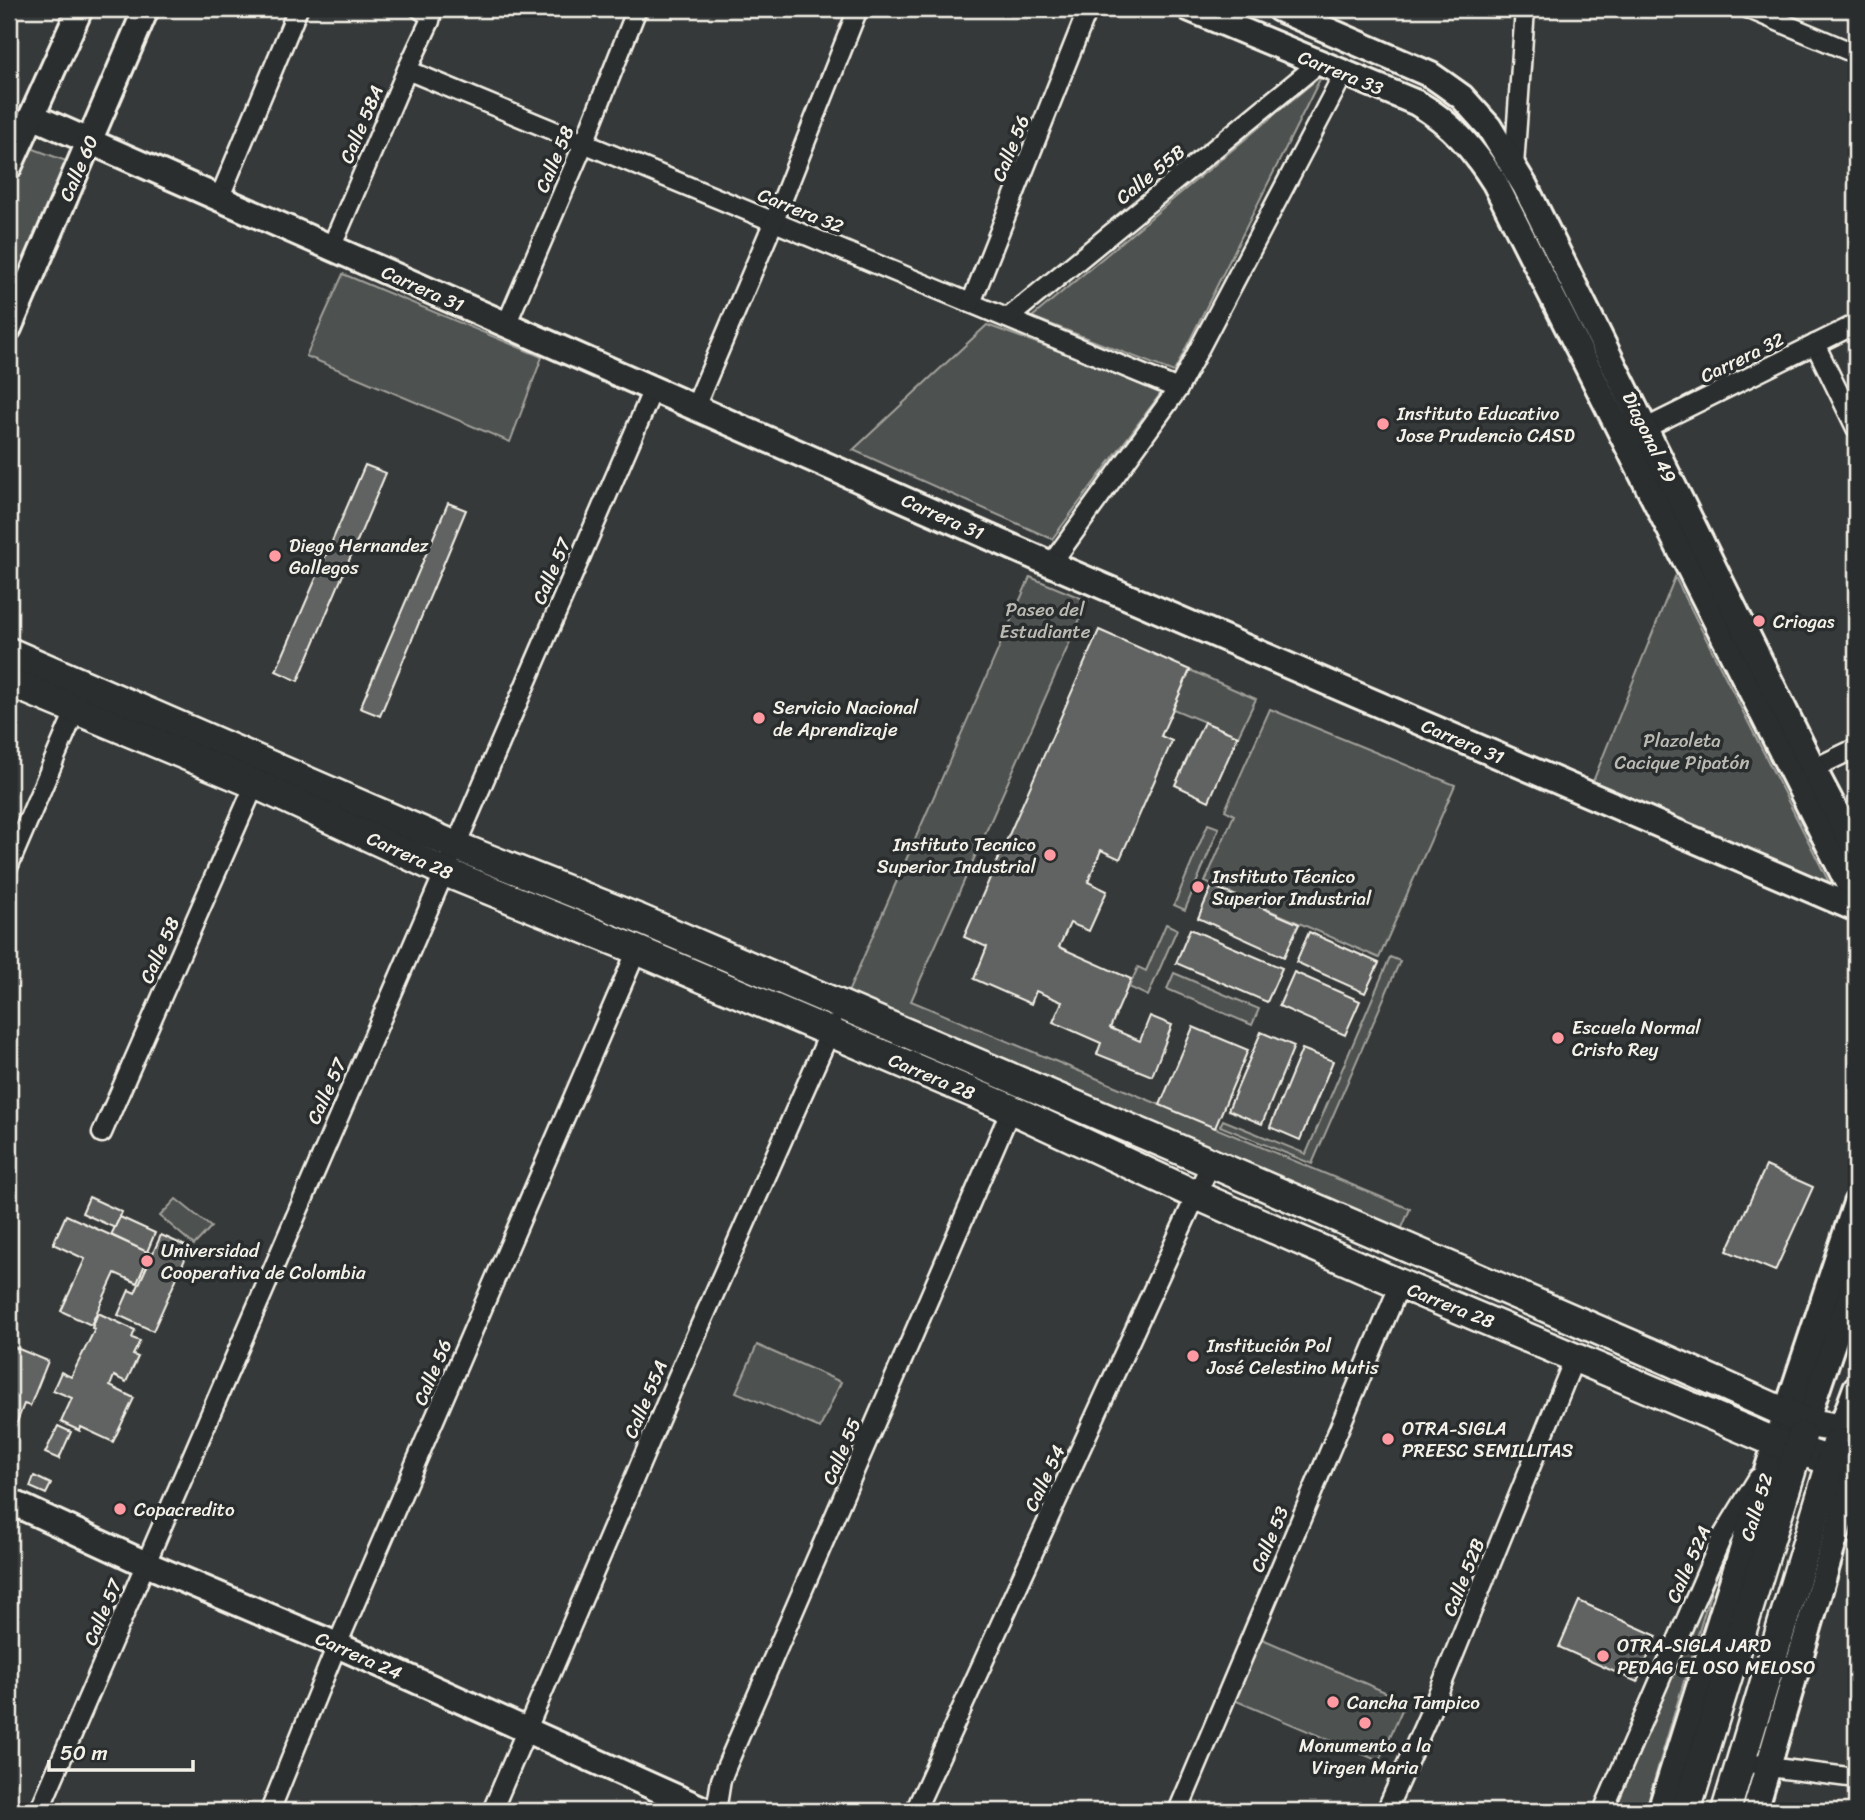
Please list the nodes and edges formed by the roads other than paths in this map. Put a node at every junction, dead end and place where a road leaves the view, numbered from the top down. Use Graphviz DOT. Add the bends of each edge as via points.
graph roads {
  1 [pos="80,9"];
  2 [pos="146,9"];
  3 [pos="298,9"];
  4 [pos="637,9"];
  5 [pos="858,9"];
  6 [pos="1088,9"];
  7 [pos="1190,9"];
  8 [pos="1524,9"];
  9 [pos="1749,9"];
  10 [pos="1290,11"];
  11 [pos="426,12"];
  12 [pos="1337,34"];
  13 [pos="1280,46"];
  14 [pos="1856,54"];
  15 [pos="1319,63"];
  16 [pos="407,70"];
  17 [pos="1344,73"];
  18 [pos="32,116"];
  19 [pos="89,142"];
  20 [pos="584,143"];
  21 [pos="1478,156"];
  22 [pos="1514,166"];
  23 [pos="9,167"];
  24 [pos="219,199"];
  25 [pos="774,221"];
  26 [pos="331,248"];
  27 [pos="971,303"];
  28 [pos="1008,318"];
  29 [pos="1856,324"];
  30 [pos="506,325"];
  31 [pos="9,328"];
  32 [pos="1815,344"];
  33 [pos="653,389"];
  34 [pos="1178,389"];
  35 [pos="695,407"];
  36 [pos="1646,428"];
  37 [pos="1856,428"];
  38 [pos="1051,564"];
  39 [pos="9,652"];
  40 [pos="9,682"];
  41 [pos="76,709"];
  42 [pos="1856,748"];
  43 [pos="1804,773"];
  44 [pos="255,784"];
  45 [pos="1856,850"];
  46 [pos="451,859"];
  47 [pos="9,865"];
  48 [pos="1856,899"];
  49 [pos="1856,909"];
  50 [pos="637,950"];
  51 [pos="842,1006"];
  52 [pos="830,1034"];
  53 [pos="1011,1109"];
  54 [pos="102,1133"];
  55 [pos="1211,1163"];
  56 [pos="1196,1195"];
  57 [pos="1856,1203"];
  58 [pos="1850,1260"];
  59 [pos="1400,1284"];
  60 [pos="1575,1357"];
  61 [pos="1856,1388"];
  62 [pos="1796,1418"];
  63 [pos="1848,1432"];
  64 [pos="1782,1450"];
  65 [pos="1848,1465"];
  66 [pos="9,1501"];
  67 [pos="146,1564"];
  68 [pos="337,1645"];
  69 [pos="526,1729"];
  70 [pos="1755,1764"];
  71 [pos="1856,1778"];
  72 [pos="39,1811"];
  73 [pos="270,1811"];
  74 [pos="492,1811"];
  75 [pos="707,1811"];
  76 [pos="716,1811"];
  77 [pos="915,1811"];
  78 [pos="1178,1811"];
  79 [pos="1386,1811"];
  80 [pos="1603,1811"];
  81 [pos="1660,1811"];
  82 [pos="1686,1811"];
  83 [pos="1726,1811"];
  84 [pos="1755,1811"];
  1 -- 18 [label="street"];
  2 -- 19 [label="street, Calle 60"];
  3 -- 24 [label="street"];
  4 -- 20 [label="street, Calle 58"];
  5 -- 25 [label="street"];
  6 -- 27 [label="street, Calle 56"];
  7 -- 13 [label="street, Carrera 33"];
  8 -- 22 [label="street"];
  9 -- 14 [label="street"];
  10 -- 12 [label="street, Carrera 33"];
  10 -- 13 [label="street" via="1290,36"];
  11 -- 16 [label="street, Calle 58A"];
  12 -- 15 [label="street" via="1323,49"];
  12 -- 22 [label="street, Carrera 33" via="1444,84 1475,111"];
  13 -- 15 [label="street, Carrera 33"];
  15 -- 17 [label="street, Carrera 33"];
  15 -- 28 [label="street, Calle 55B"];
  16 -- 20 [label="street, Carrera 32"];
  16 -- 26 [label="street, Calle 58A"];
  17 -- 21 [label="street, Carrera 33" via="1432,111"];
  17 -- 34 [label="street"];
  18 -- 19 [label="street, Carrera 31"];
  18 -- 23 [label="street"];
  19 -- 24 [label="street, Carrera 31"];
  19 -- 31 [label="street, Calle 60"];
  20 -- 25 [label="street, Carrera 32"];
  20 -- 30 [label="street, Calle 58"];
  21 -- 43 [label="street, Diagonal 49"];
  22 -- 36 [label="street, Diagonal 49"];
  24 -- 26 [label="street, Carrera 31"];
  25 -- 27 [label="street, Carrera 32"];
  25 -- 35 [label="street"];
  26 -- 30 [label="street, Carrera 31"];
  27 -- 28 [label="street, Carrera 32"];
  28 -- 34 [label="street, Carrera 32"];
  29 -- 32 [label="street, Carrera 32"];
  30 -- 33 [label="street, Carrera 31"];
  32 -- 36 [label="street, Carrera 32"];
  32 -- 37 [label="street"];
  33 -- 35 [label="street, Carrera 31"];
  33 -- 46 [label="street, Calle 57"];
  34 -- 38 [label="street"];
  35 -- 38 [label="street, Carrera 31"];
  36 -- 43 [label="street, Diagonal 49"];
  38 -- 49 [label="street, Carrera 31"];
  39 -- 46 [label="main road, Carrera 28"];
  40 -- 41 [label="main road, Carrera 28"];
  41 -- 44 [label="main road, Carrera 28"];
  41 -- 47 [label="street"];
  42 -- 43 [label="street"];
  43 -- 45 [label="street, Diagonal 49"];
  43 -- 48 [label="street, Diagonal 49"];
  44 -- 46 [label="main road, Carrera 28"];
  44 -- 54 [label="street, Calle 58"];
  46 -- 50 [label="main road, Carrera 28"];
  46 -- 51 [label="main road, Carrera 28" via="637,918"];
  46 -- 67 [label="street, Calle 57"];
  50 -- 52 [label="main road, Carrera 28"];
  50 -- 68 [label="street, Calle 56"];
  51 -- 52 [label="street, Calle 55A"];
  51 -- 55 [label="main road, Carrera 28"];
  52 -- 53 [label="main road, Carrera 28"];
  52 -- 69 [label="street, Calle 55A"];
  53 -- 56 [label="main road, Carrera 28"];
  53 -- 76 [label="street, Calle 55" via="727,1765"];
  55 -- 56 [label="street, Calle 54"];
  55 -- 62 [label="main road, Carrera 28"];
  56 -- 59 [label="main road, Carrera 28"];
  56 -- 77 [label="street, Calle 54"];
  57 -- 58 [label="street, Calle 52"];
  58 -- 62 [label="street, Calle 52"];
  59 -- 60 [label="main road, Carrera 28"];
  59 -- 78 [label="street, Calle 53"];
  60 -- 64 [label="main road, Carrera 28"];
  60 -- 79 [label="street, Calle 52B"];
  61 -- 63 [label="street"];
  62 -- 63 [label="main road, Carrera 28"];
  62 -- 64 [label="main road, Calle 52"];
  63 -- 65 [label="main road"];
  64 -- 65 [label="main road, Carrera 28"];
  64 -- 80 [label="street, Calle 52A" via="1721,1537"];
  64 -- 81 [label="street, Calle 52"];
  64 -- 82 [label="main road, Calle 52"];
  65 -- 70 [label="main road"];
  66 -- 67 [label="street, Carrera 24"];
  67 -- 68 [label="street, Carrera 24"];
  67 -- 72 [label="street, Calle 57"];
  68 -- 69 [label="street, Carrera 24"];
  68 -- 73 [label="street, Calle 56"];
  69 -- 74 [label="street, Calle 55A"];
  69 -- 75 [label="street, Carrera 24"];
  70 -- 71 [label="street"];
  70 -- 83 [label="main road"];
  70 -- 84 [label="street"];
}
